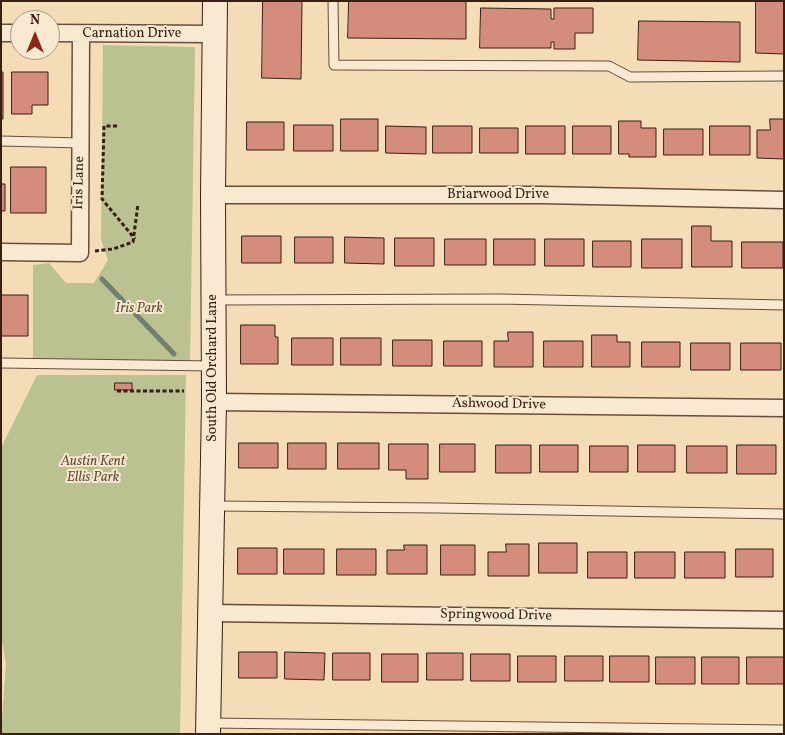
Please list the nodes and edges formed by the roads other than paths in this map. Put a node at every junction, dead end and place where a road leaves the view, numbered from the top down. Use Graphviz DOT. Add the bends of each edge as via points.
graph roads {
  1 [pos="215,1"];
  2 [pos="333,1"];
  3 [pos="60,34"];
  4 [pos="81,34"];
  5 [pos="215,34"];
  6 [pos="784,76"];
  7 [pos="1,142"];
  8 [pos="81,143"];
  9 [pos="213,195"];
  10 [pos="784,200"];
  11 [pos="1,252"];
  12 [pos="213,300"];
  13 [pos="784,305"];
  14 [pos="1,363"];
  15 [pos="214,366"];
  16 [pos="214,402"];
  17 [pos="784,408"];
  18 [pos="211,506"];
  19 [pos="784,514"];
  20 [pos="209,613"];
  21 [pos="784,620"];
  22 [pos="208,728"];
  23 [pos="784,730"];
  24 [pos="647,731"];
  1 -- 5 [label="street, South Old Orchard Lane"];
  2 -- 6 [label="lane" via="334,65 609,66 630,77"];
  3 -- 4 [label="street, Carnation Drive"];
  4 -- 5 [label="street, Carnation Drive"];
  4 -- 8 [label="street, Iris Lane"];
  5 -- 9 [label="street, South Old Orchard Lane"];
  7 -- 8 [label="lane"];
  8 -- 11 [label="street, Iris Lane" via="80,253"];
  9 -- 10 [label="street, Briarwood Drive" via="542,195"];
  9 -- 12 [label="street, South Old Orchard Lane"];
  12 -- 13 [label="lane" via="500,300"];
  12 -- 15 [label="street, South Old Orchard Lane"];
  14 -- 15 [label="lane"];
  15 -- 16 [label="street, South Old Orchard Lane"];
  16 -- 17 [label="street, Ashwood Drive"];
  16 -- 18 [label="street, South Old Orchard Lane"];
  18 -- 19 [label="lane"];
  18 -- 20 [label="street, South Old Orchard Lane"];
  20 -- 21 [label="street, Springwood Drive"];
  20 -- 22 [label="street, South Old Orchard Lane"];
  22 -- 24 [label="lane"];
  23 -- 24 [label="lane"];
}
